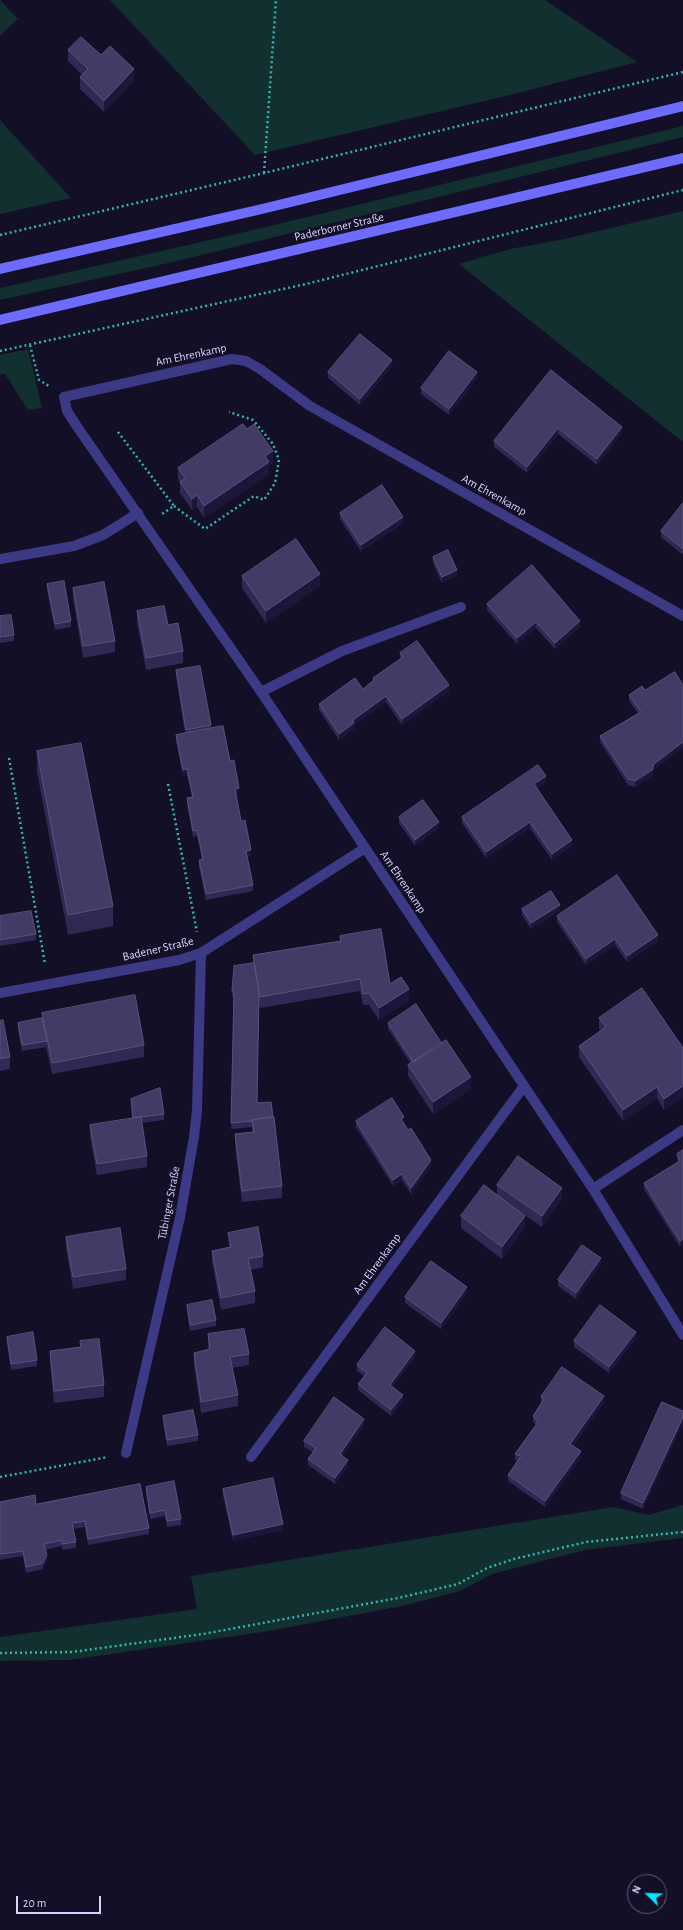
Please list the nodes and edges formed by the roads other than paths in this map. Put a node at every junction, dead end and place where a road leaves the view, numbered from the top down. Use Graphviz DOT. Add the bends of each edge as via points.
graph roads {
  1 [pos="683,106"];
  2 [pos="683,158"];
  3 [pos="0,269"];
  4 [pos="0,320"];
  5 [pos="138,514"];
  6 [pos="0,559"];
  7 [pos="461,607"];
  8 [pos="683,616"];
  9 [pos="261,692"];
  10 [pos="366,848"];
  11 [pos="201,953"];
  12 [pos="0,993"];
  13 [pos="524,1086"];
  14 [pos="683,1130"];
  15 [pos="593,1188"];
  16 [pos="683,1335"];
  17 [pos="126,1453"];
  18 [pos="251,1457"];
  1 -- 3 [label="main road" via="262,209"];
  2 -- 4 [label="main road, Paderborner Straße"];
  5 -- 6 [label="street" via="103,535 74,546"];
  5 -- 8 [label="street, Am Ehrenkamp" via="67,411 64,396 232,359 246,361 310,406"];
  5 -- 9 [label="street, Am Ehrenkamp"];
  7 -- 9 [label="street" via="342,651"];
  9 -- 10 [label="street, Am Ehrenkamp"];
  10 -- 11 [label="street, Badener Straße"];
  10 -- 13 [label="street, Am Ehrenkamp"];
  11 -- 12 [label="street, Badener Straße" via="179,960"];
  11 -- 17 [label="street, Tübinger Straße" via="197,1111 194,1137 180,1217"];
  13 -- 15 [label="street, Am Ehrenkamp"];
  13 -- 18 [label="street, Am Ehrenkamp"];
  14 -- 15 [label="street"];
  15 -- 16 [label="street, Am Ehrenkamp"];
}
